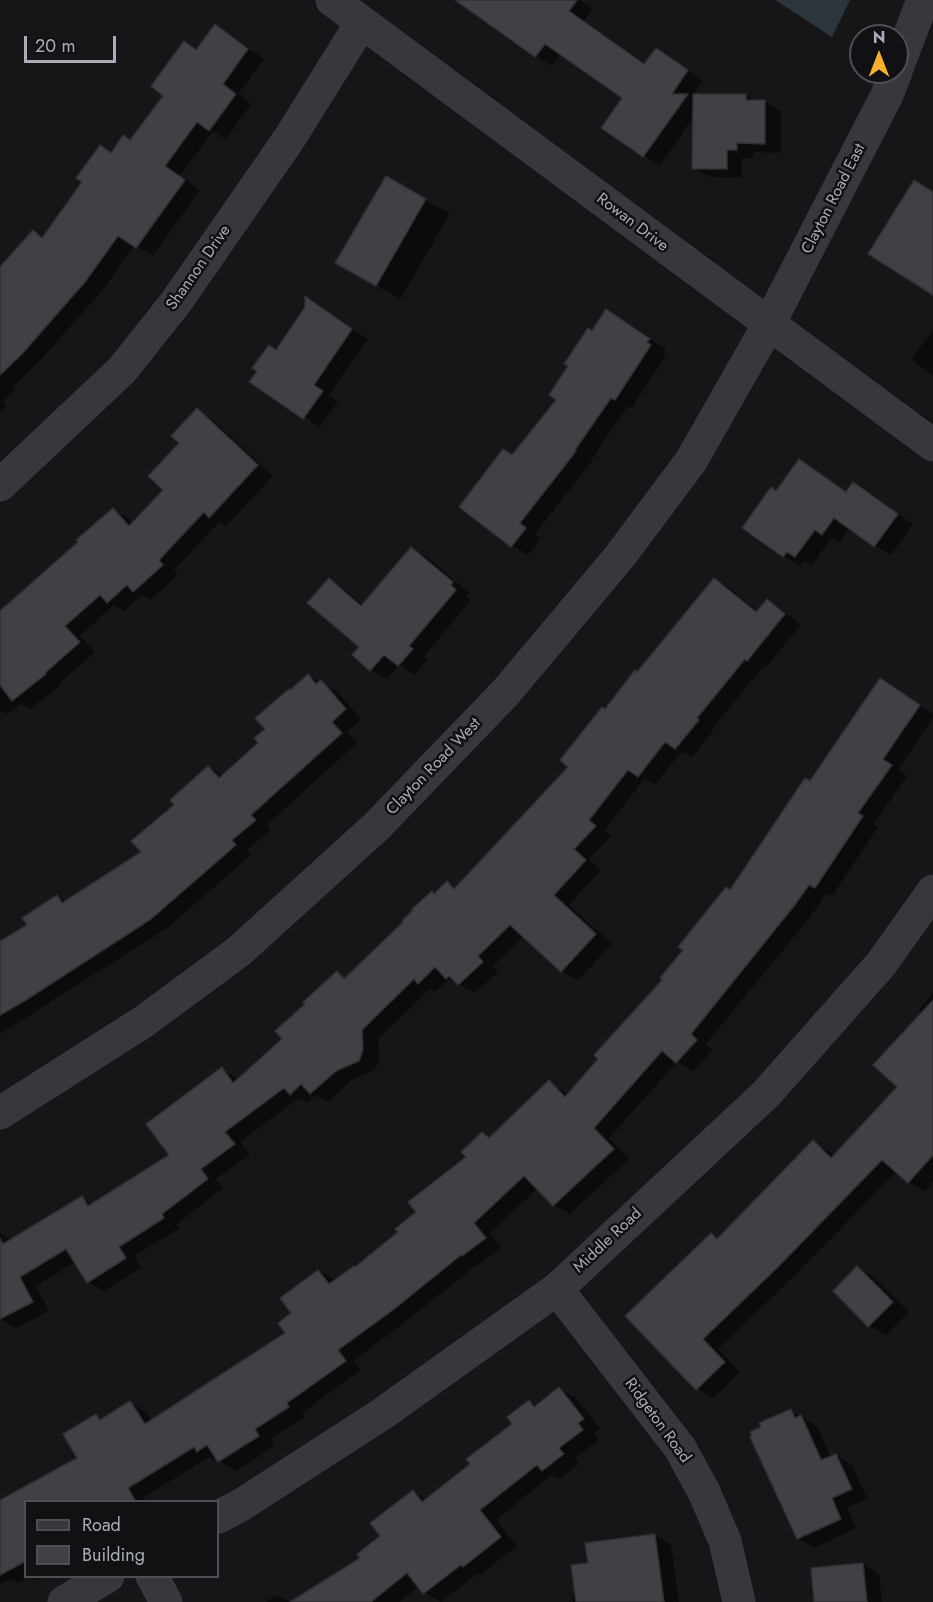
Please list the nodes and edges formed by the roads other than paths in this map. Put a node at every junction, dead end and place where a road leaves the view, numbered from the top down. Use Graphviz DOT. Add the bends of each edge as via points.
graph roads {
  1 [pos="332,0"];
  2 [pos="923,0"];
  3 [pos="362,22"];
  4 [pos="909,36"];
  5 [pos="891,84"];
  6 [pos="769,324"];
  7 [pos="933,445"];
  8 [pos="0,485"];
  9 [pos="933,891"];
  10 [pos="0,1113"];
  11 [pos="557,1289"];
  12 [pos="219,1516"];
  13 [pos="105,1578"];
  14 [pos="153,1578"];
  15 [pos="64,1602"];
  16 [pos="166,1602"];
  17 [pos="739,1602"];
  1 -- 3 [label="street, Rowan Drive"];
  2 -- 4 [label="street, Clayton Road East"];
  3 -- 6 [label="street, Rowan Drive"];
  3 -- 8 [label="street, Shannon Drive" via="289,139 176,302 122,370"];
  5 -- 6 [label="street, Clayton Road East"];
  6 -- 7 [label="street, Rowan Drive"];
  6 -- 10 [label="street, Clayton Road West" via="691,461 620,556 506,692 377,826 238,952 143,1022"];
  9 -- 11 [label="street, Middle Road" via="881,964 766,1094"];
  11 -- 12 [label="street, Middle Road" via="382,1414"];
  11 -- 17 [label="street, Ridgeton Road" via="680,1448 725,1541"];
  13 -- 15 [label="street"];
  14 -- 16 [label="street"];
}
